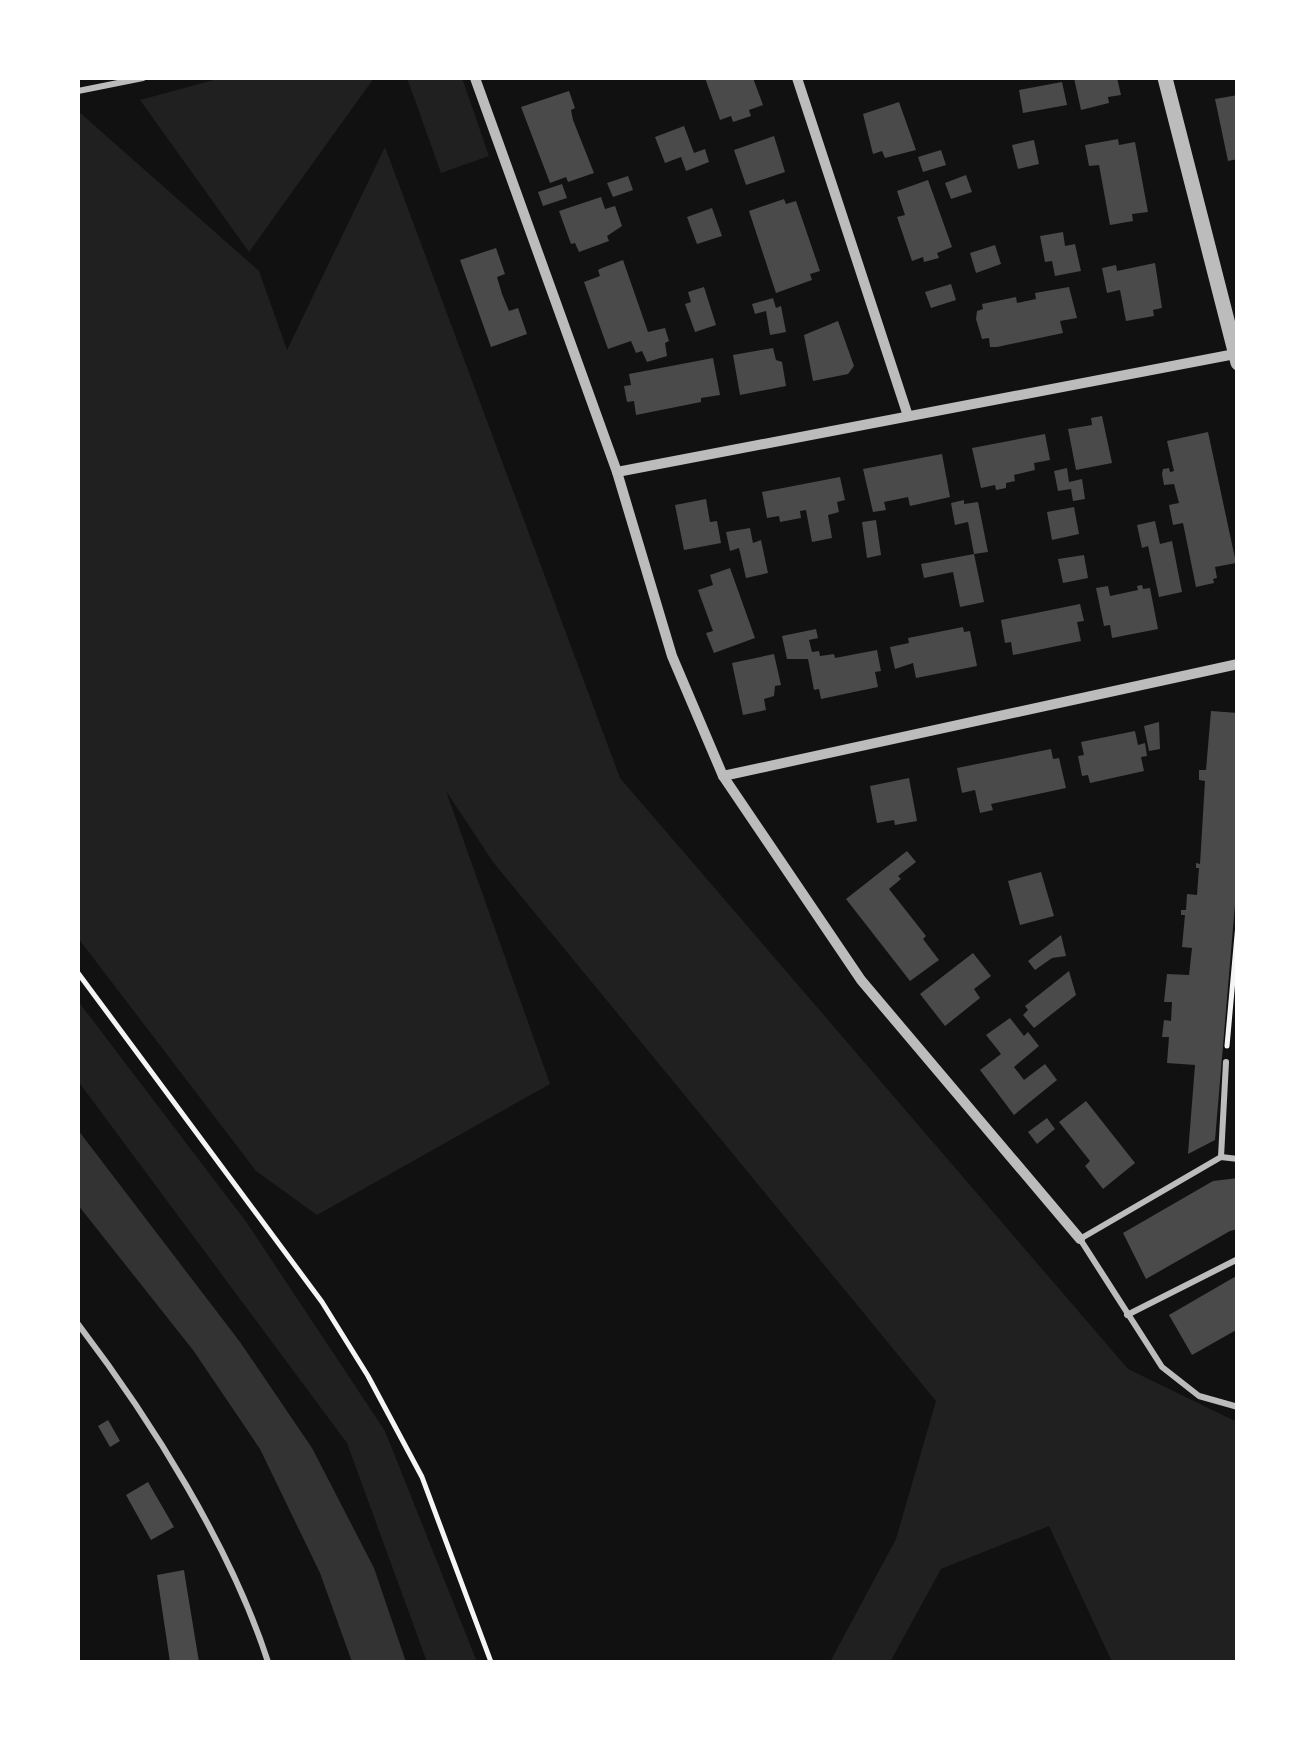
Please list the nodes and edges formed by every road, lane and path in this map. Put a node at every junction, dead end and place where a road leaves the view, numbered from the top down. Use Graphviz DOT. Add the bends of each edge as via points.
graph roads {
  1 [pos="144,78"];
  2 [pos="475,78"];
  3 [pos="797,78"];
  4 [pos="1165,78"];
  5 [pos="78,90"];
  6 [pos="1236,358"];
  7 [pos="908,416"];
  8 [pos="617,472"];
  9 [pos="1238,664"];
  10 [pos="722,776"];
  11 [pos="1238,924"];
  12 [pos="78,973"];
  13 [pos="1226,1062"];
  14 [pos="1220,1157"];
  15 [pos="1238,1158"];
  16 [pos="1080,1239"];
  17 [pos="1238,1259"];
  18 [pos="1127,1316"];
  19 [pos="78,1324"];
  20 [pos="1238,1407"];
  21 [pos="264,1660"];
  22 [pos="491,1662"];
  1 -- 5 [label="lane"];
  2 -- 8 [label="street"];
  3 -- 7 [label="street"];
  4 -- 6 [label="street"];
  6 -- 7 [label="street"];
  7 -- 8 [label="street"];
  8 -- 10 [label="street" via="672,656"];
  9 -- 10 [label="street"];
  10 -- 16 [label="street" via="861,980"];
  11 -- 13 [label="path"];
  12 -- 22 [label="path" via="312,1289 368,1376 422,1477"];
  13 -- 14 [label="lane"];
  14 -- 15 [label="lane"];
  14 -- 16 [label="lane"];
  16 -- 18 [label="lane"];
  17 -- 18 [label="lane"];
  18 -- 20 [label="lane" via="1162,1367 1199,1396"];
  19 -- 21 [label="lane" via="124,1386 202,1517"];
}
